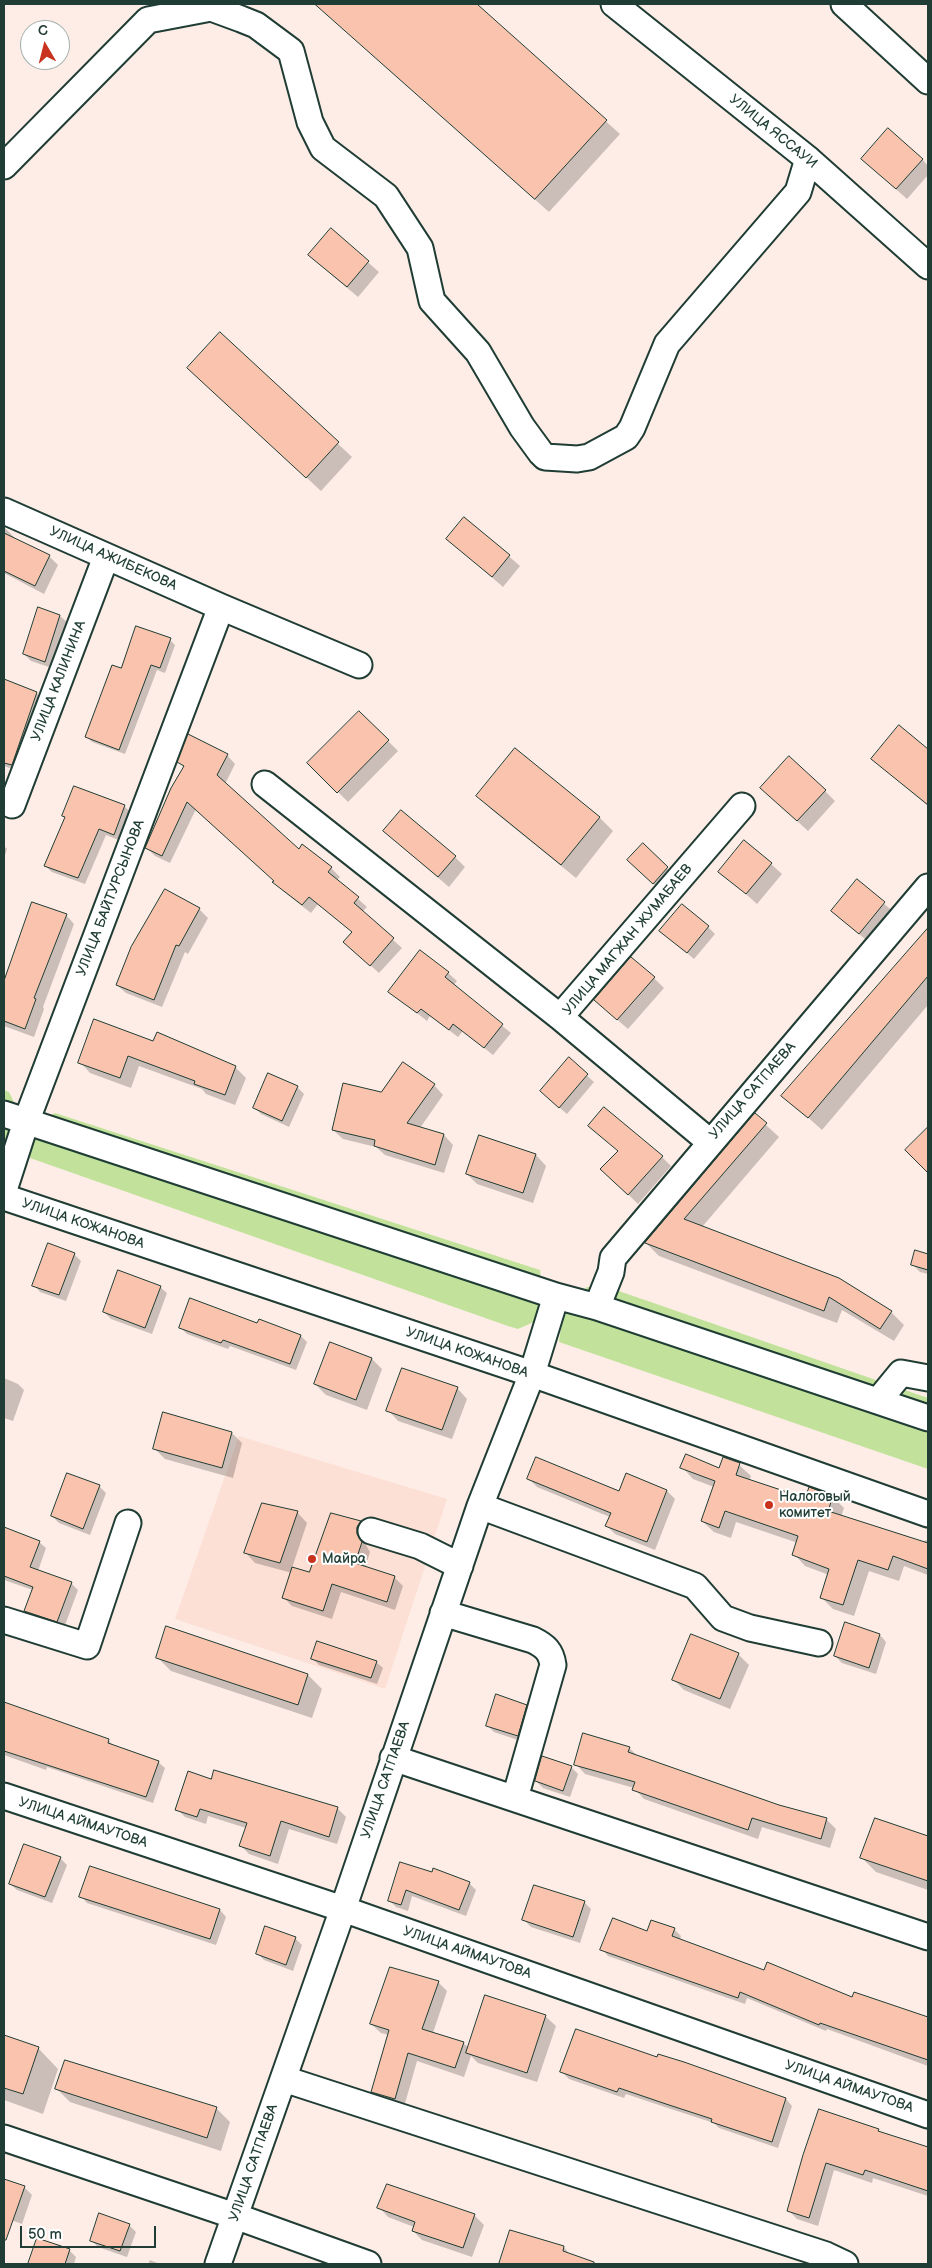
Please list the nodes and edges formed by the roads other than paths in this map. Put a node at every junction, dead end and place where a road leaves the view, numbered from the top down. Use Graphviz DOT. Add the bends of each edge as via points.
graph roads {
  1 [pos="614,4"];
  2 [pos="844,4"];
  3 [pos="238,11"];
  4 [pos="928,81"];
  5 [pos="808,159"];
  6 [pos="4,166"];
  7 [pos="928,266"];
  8 [pos="4,511"];
  9 [pos="106,556"];
  10 [pos="222,607"];
  11 [pos="359,664"];
  12 [pos="265,784"];
  13 [pos="12,805"];
  14 [pos="742,806"];
  15 [pos="928,887"];
  16 [pos="560,1017"];
  17 [pos="15,1118"];
  18 [pos="710,1142"];
  19 [pos="4,1190"];
  20 [pos="4,1197"];
  21 [pos="556,1296"];
  22 [pos="597,1307"];
  23 [pos="532,1374"];
  24 [pos="928,1378"];
  25 [pos="878,1401"];
  26 [pos="928,1418"];
  27 [pos="480,1506"];
  28 [pos="928,1514"];
  29 [pos="128,1523"];
  30 [pos="371,1531"];
  31 [pos="460,1566"];
  32 [pos="444,1613"];
  33 [pos="4,1620"];
  34 [pos="818,1643"];
  35 [pos="393,1758"];
  36 [pos="4,1796"];
  37 [pos="515,1798"];
  38 [pos="343,1909"];
  39 [pos="928,1937"];
  40 [pos="284,2079"];
  41 [pos="928,2115"];
  42 [pos="4,2138"];
  43 [pos="235,2216"];
  44 [pos="218,2264"];
  45 [pos="368,2264"];
  46 [pos="845,2264"];
  1 -- 5 [label="street, УЛИЦА ЯССАУИ"];
  2 -- 4 [label="street"];
  3 -- 5 [label="street" via="291,51 310,122 323,148 386,196 420,248 436,308 478,352 522,427 545,457 589,457 626,437 667,344 798,192"];
  3 -- 6 [label="street" via="211,8 148,20"];
  5 -- 7 [label="street, УЛИЦА ЯССАУИ"];
  8 -- 9 [label="street, УЛИЦА АЖИБЕКОВА"];
  9 -- 10 [label="street, УЛИЦА АЖИБЕКОВА"];
  9 -- 13 [label="street, УЛИЦА КАЛИНИНА"];
  10 -- 11 [label="street, УЛИЦА АЖИБЕКОВА"];
  10 -- 17 [label="street, УЛИЦА БАЙТУРСЫНОВА"];
  12 -- 16 [label="street"];
  14 -- 16 [label="street, УЛИЦА МАГЖАН ЖУМАБАЕВ"];
  15 -- 18 [label="street, УЛИЦА САТПАЕВА"];
  16 -- 18 [label="street, УЛИЦА МАГЖАН ЖУМАБАЕВ"];
  17 -- 19 [label="street, УЛИЦА БАЙТУРСЫНОВА"];
  17 -- 21 [label="street"];
  18 -- 22 [label="street, УЛИЦА САТПАЕВА" via="613,1258"];
  20 -- 23 [label="street, УЛИЦА КОЖАНОВА"];
  21 -- 22 [label="street"];
  21 -- 23 [label="street, УЛИЦА САТПАЕВА"];
  22 -- 25 [label="street"];
  23 -- 27 [label="street, УЛИЦА САТПАЕВА"];
  23 -- 28 [label="street, УЛИЦА КОЖАНОВА"];
  24 -- 25 [label="street" via="901,1373"];
  25 -- 26 [label="street"];
  27 -- 31 [label="street, УЛИЦА САТПАЕВА"];
  27 -- 34 [label="street" via="695,1586 723,1618 750,1628"];
  29 -- 33 [label="street" via="88,1646"];
  30 -- 31 [label="street" via="420,1546"];
  31 -- 32 [label="street, УЛИЦА САТПАЕВА"];
  32 -- 35 [label="street, УЛИЦА САТПАЕВА"];
  32 -- 37 [label="street" via="533,1640 545,1646 552,1657 553,1664"];
  35 -- 37 [label="street"];
  35 -- 38 [label="street, УЛИЦА САТПАЕВА"];
  36 -- 38 [label="street, УЛИЦА АЙМАУТОВА"];
  37 -- 39 [label="street"];
  38 -- 40 [label="street, УЛИЦА САТПАЕВА"];
  38 -- 41 [label="street, УЛИЦА АЙМАУТОВА"];
  40 -- 43 [label="street, УЛИЦА САТПАЕВА"];
  40 -- 46 [label="street" via="826,2255"];
  42 -- 43 [label="street"];
  43 -- 44 [label="street, УЛИЦА САТПАЕВА"];
  43 -- 45 [label="street"];
}
